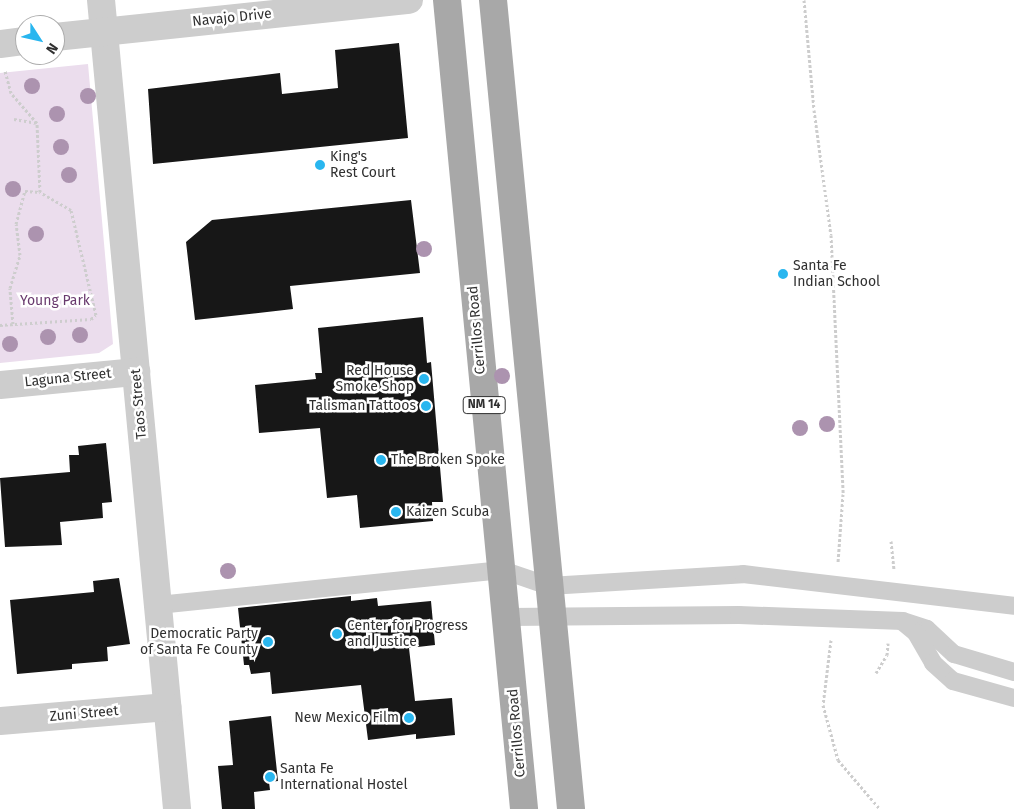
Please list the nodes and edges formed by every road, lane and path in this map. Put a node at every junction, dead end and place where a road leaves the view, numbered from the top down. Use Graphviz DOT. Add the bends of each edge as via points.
graph roads {
  1 [pos="101,0"];
  2 [pos="409,0"];
  3 [pos="447,0"];
  4 [pos="493,0"];
  5 [pos="804,0"];
  6 [pos="104,31"];
  7 [pos="65,36"];
  8 [pos="15,47"];
  9 [pos="2,55"];
  10 [pos="14,119"];
  11 [pos="37,123"];
  12 [pos="40,192"];
  13 [pos="13,324"];
  14 [pos="0,325"];
  15 [pos="136,372"];
  16 [pos="0,385"];
  17 [pos="891,542"];
  18 [pos="502,570"];
  19 [pos="895,580"];
  20 [pos="836,583"];
  21 [pos="549,586"];
  22 [pos="158,605"];
  23 [pos="1014,606"];
  24 [pos="506,617"];
  25 [pos="552,619"];
  26 [pos="833,619"];
  27 [pos="903,621"];
  28 [pos="889,640"];
  29 [pos="876,672"];
  30 [pos="1014,672"];
  31 [pos="1014,698"];
  32 [pos="167,707"];
  33 [pos="0,721"];
  34 [pos="177,809"];
  35 [pos="524,809"];
  36 [pos="571,809"];
  37 [pos="880,809"];
  1 -- 6 [label="street, Taos Street"];
  2 -- 6 [label="street, Navajo Drive"];
  3 -- 18 [label="main road, Cerrillos Road / NM 14"];
  4 -- 21 [label="main road"];
  5 -- 20 [label="path" via="814,110 831,235 843,494"];
  6 -- 7 [label="street, Navajo Drive"];
  6 -- 15 [label="street, Taos Street"];
  8 -- 9 [label="street"];
  9 -- 11 [label="path" via="11,92"];
  10 -- 11 [label="path"];
  11 -- 12 [label="path"];
  12 -- 13 [label="path" via="25,191 16,224 20,255 10,288"];
  12 -- 13 [label="path" via="71,210 96,315 91,319"];
  13 -- 14 [label="path"];
  15 -- 16 [label="street, Laguna Street"];
  15 -- 22 [label="street, Taos Street"];
  17 -- 19 [label="path"];
  18 -- 21 [label="lane"];
  18 -- 22 [label="lane"];
  18 -- 24 [label="main road, Cerrillos Road / NM 14"];
  20 -- 21 [label="lane" via="743,574"];
  20 -- 23 [label="lane"];
  21 -- 25 [label="main road"];
  22 -- 32 [label="street, Taos Street"];
  24 -- 25 [label="lane"];
  24 -- 35 [label="main road, Cerrillos Road / NM 14"];
  25 -- 26 [label="lane" via="739,615"];
  25 -- 36 [label="main road"];
  26 -- 27 [label="lane"];
  26 -- 37 [label="path" via="823,705 838,760"];
  27 -- 30 [label="lane" via="927,629 954,654"];
  27 -- 31 [label="lane" via="916,633 933,663 953,681"];
  28 -- 29 [label="path" via="887,655"];
  32 -- 33 [label="street, Zuni Street"];
  32 -- 34 [label="street, Taos Street"];
}
